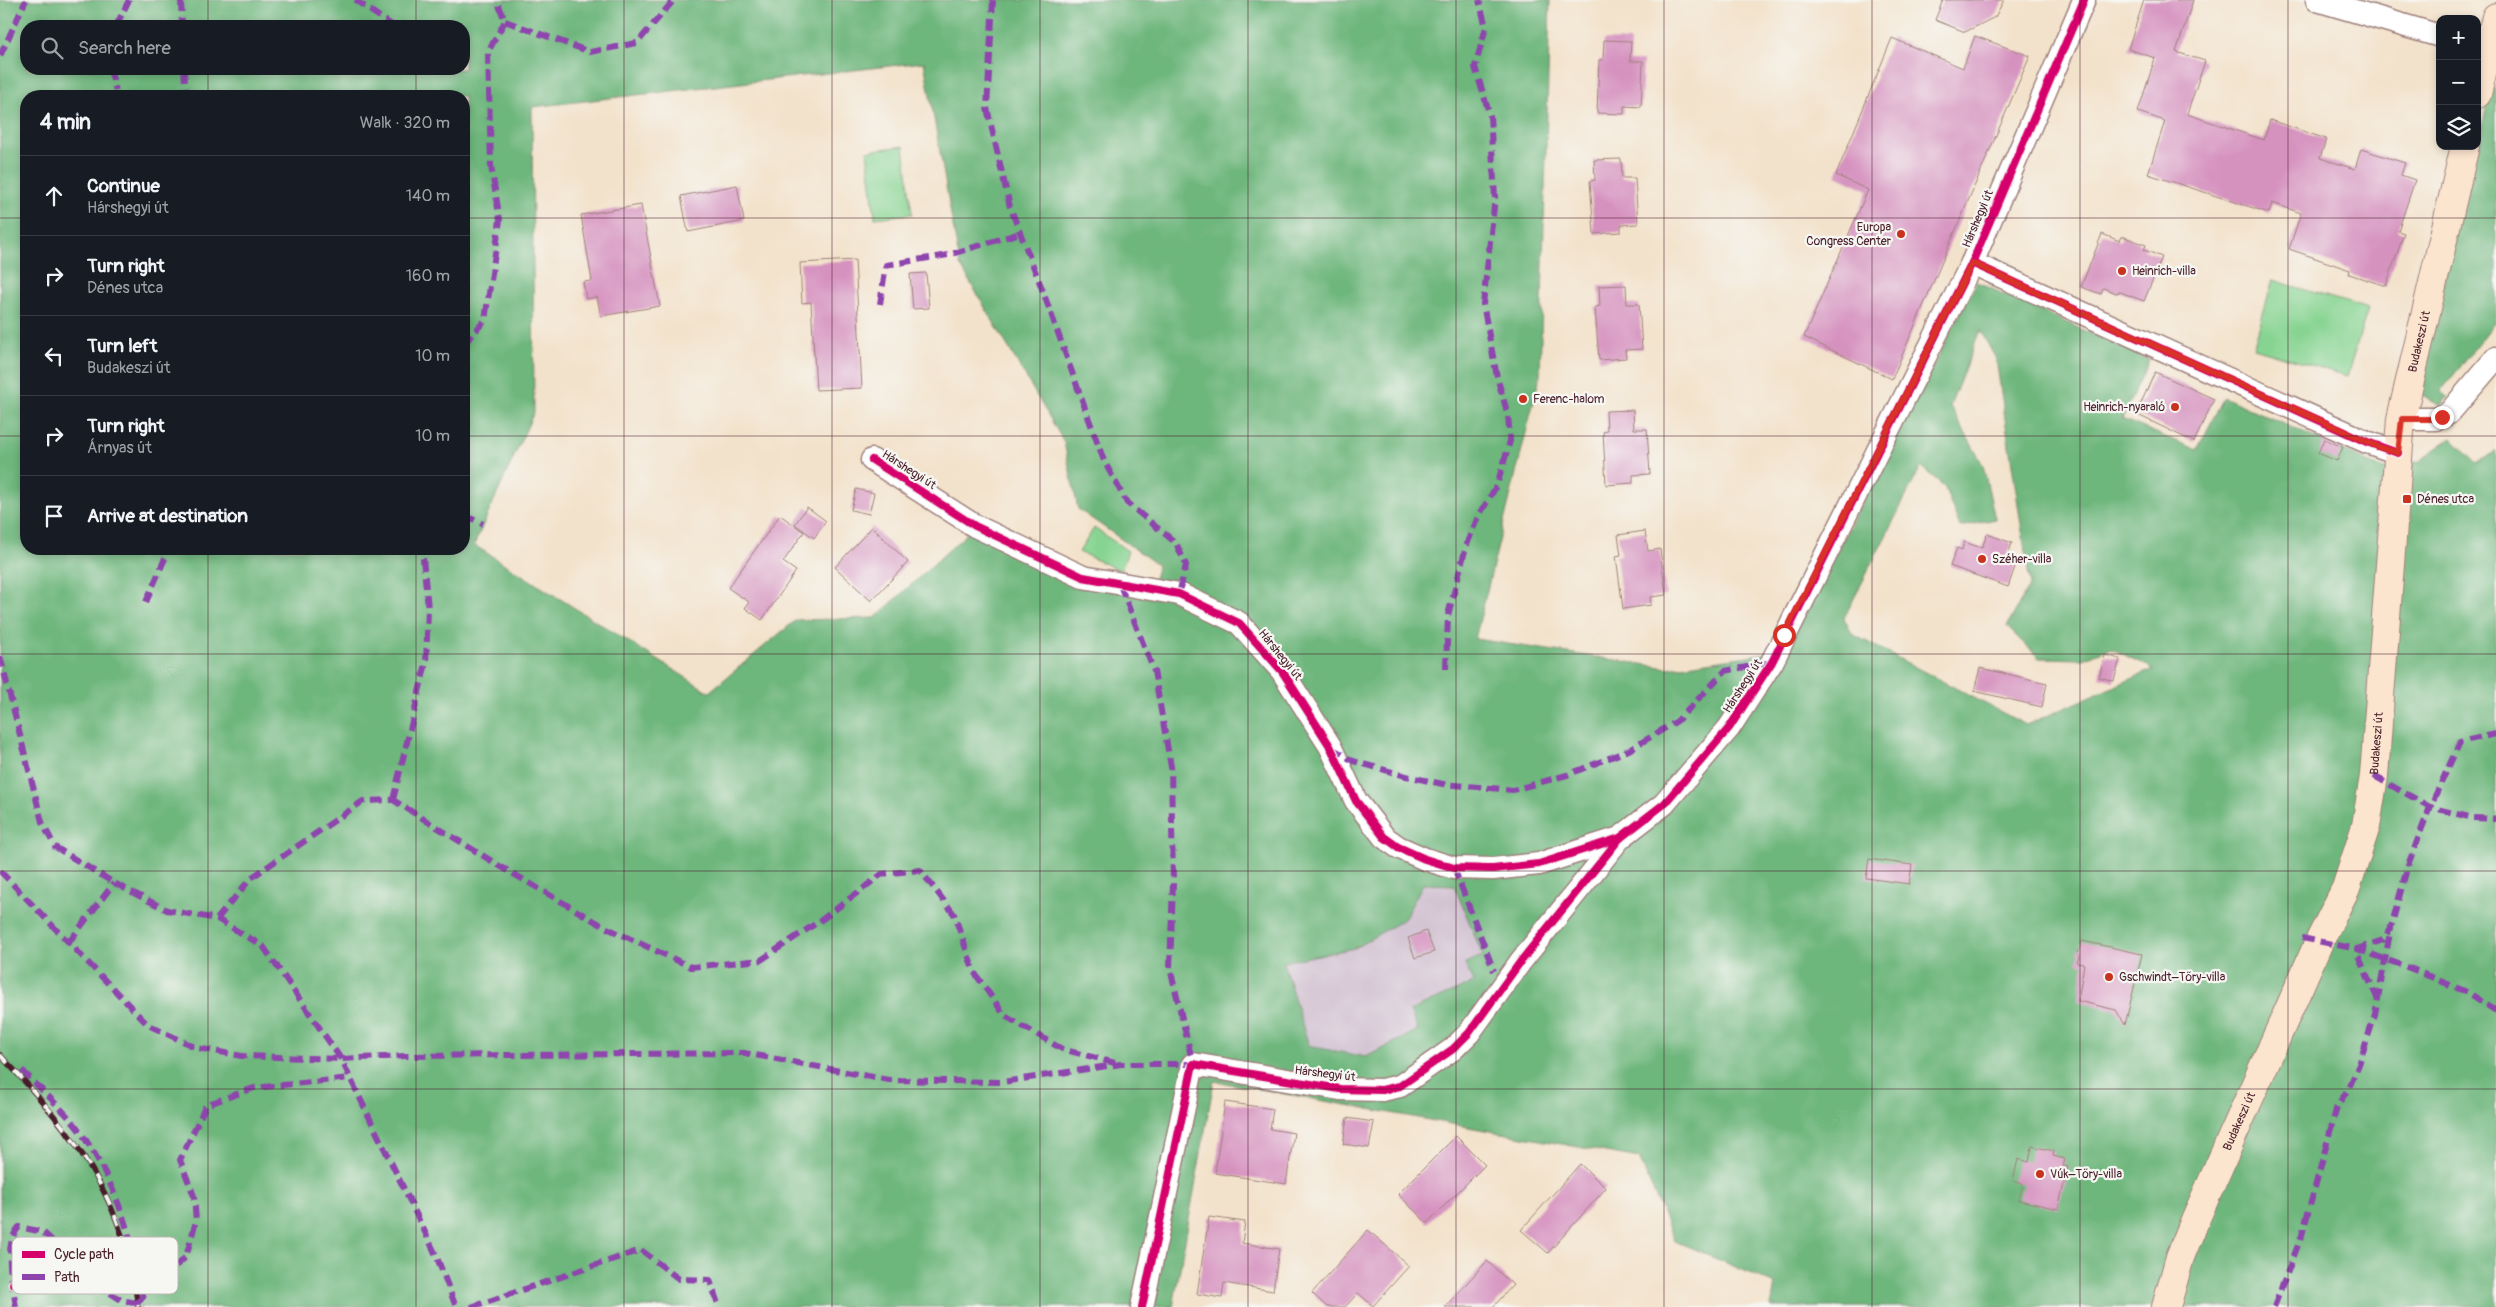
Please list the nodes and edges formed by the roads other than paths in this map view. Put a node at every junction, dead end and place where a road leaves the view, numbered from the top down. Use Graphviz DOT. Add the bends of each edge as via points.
graph roads {
  1 [pos="2084,0"];
  2 [pos="2317,0"];
  3 [pos="2496,17"];
  4 [pos="2436,35"];
  5 [pos="2483,48"];
  6 [pos="2481,63"];
  7 [pos="2464,150"];
  8 [pos="1972,263"];
  9 [pos="2496,358"];
  10 [pos="2402,419"];
  11 [pos="2398,453"];
  12 [pos="872,460"];
  13 [pos="1620,838"];
  14 [pos="1142,1307"];
  15 [pos="2166,1307"];
  1 -- 8 [label="street, Hárshegyi út"];
  2 -- 4 [label="street"];
  3 -- 5 [label="main road"];
  5 -- 6 [label="main road"];
  7 -- 10 [label="main road, Budakeszi út"];
  8 -- 11 [label="street" via="2367,442"];
  8 -- 13 [label="street, Hárshegyi út" via="1772,662 1729,728 1664,804"];
  9 -- 10 [label="street" via="2449,413 2436,419"];
  10 -- 11 [label="main road, Budakeszi út"];
  11 -- 15 [label="main road, Budakeszi út" via="2374,776 2359,852 2346,888 2195,1220 2180,1257"];
  12 -- 13 [label="street, Hárshegyi út" via="975,526 1083,577 1178,594 1239,622 1282,672 1330,746 1356,801 1384,837 1398,847 1454,868 1493,869 1540,864"];
  13 -- 14 [label="street, Hárshegyi út" via="1469,1033 1453,1049 1400,1086 1382,1090 1340,1089 1193,1064"];
}
